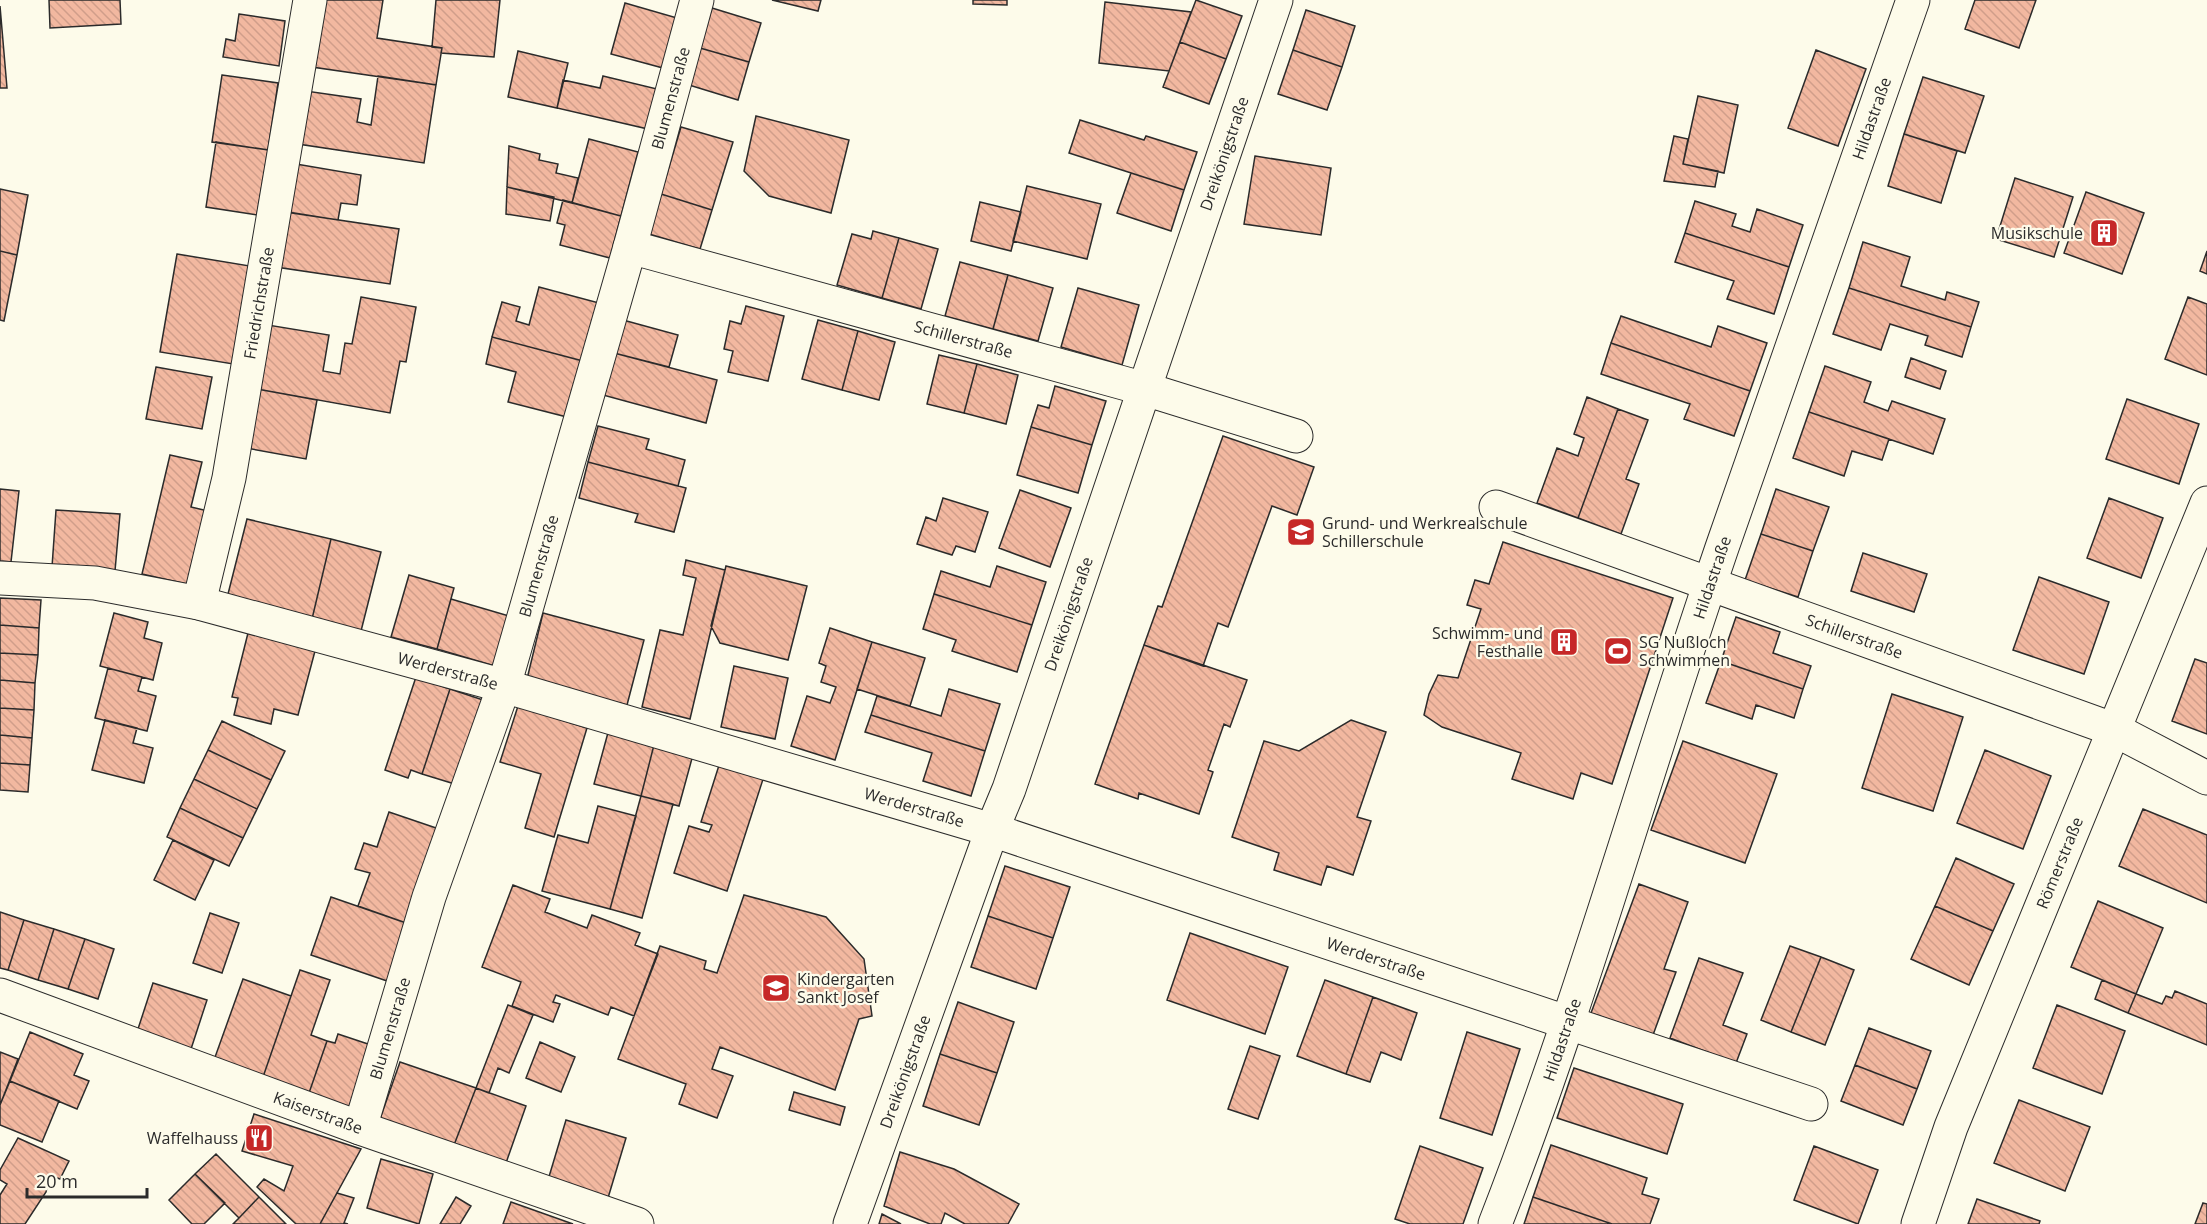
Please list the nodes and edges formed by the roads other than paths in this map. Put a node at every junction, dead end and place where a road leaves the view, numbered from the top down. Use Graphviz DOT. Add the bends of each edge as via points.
graph roads {
  1 [pos="310,0"];
  2 [pos="697,0"];
  3 [pos="1276,0"];
  4 [pos="1913,0"];
  5 [pos="630,247"];
  6 [pos="1145,389"];
  7 [pos="1296,436"];
  8 [pos="2207,503"];
  9 [pos="1496,507"];
  10 [pos="0,578"];
  11 [pos="1710,584"];
  12 [pos="199,603"];
  13 [pos="504,686"];
  14 [pos="2115,730"];
  15 [pos="2207,778"];
  16 [pos="992,830"];
  17 [pos="0,995"];
  18 [pos="1568,1023"];
  19 [pos="1811,1104"];
  20 [pos="360,1128"];
  21 [pos="637,1224"];
  22 [pos="850,1224"];
  23 [pos="1495,1224"];
  24 [pos="1918,1224"];
  1 -- 12 [label="street, Friedrichstraße" via="229,478"];
  2 -- 5 [label="street, Blumenstraße"];
  3 -- 6 [label="street, Dreikönigstraße"];
  4 -- 11 [label="street, Hildastraße"];
  5 -- 6 [label="street, Schillerstraße"];
  5 -- 13 [label="street, Blumenstraße"];
  6 -- 7 [label="street, Schillerstraße"];
  6 -- 16 [label="street, Dreikönigstraße"];
  8 -- 14 [label="street, Römerstraße"];
  9 -- 11 [label="street, Schillerstraße"];
  10 -- 12 [label="street, Werderstraße" via="95,583"];
  11 -- 14 [label="street, Schillerstraße"];
  11 -- 18 [label="street, Hildastraße"];
  12 -- 13 [label="street, Werderstraße"];
  13 -- 16 [label="street, Werderstraße"];
  13 -- 20 [label="street, Blumenstraße" via="429,897"];
  14 -- 15 [label="street, Schillerstraße"];
  14 -- 24 [label="street, Römerstraße" via="1951,1127"];
  16 -- 18 [label="street, Werderstraße"];
  16 -- 22 [label="street, Dreikönigstraße"];
  17 -- 20 [label="street, Kaiserstraße"];
  18 -- 19 [label="street, Werderstraße"];
  18 -- 23 [label="street, Hildastraße"];
  20 -- 21 [label="street, Kaiserstraße"];
}
